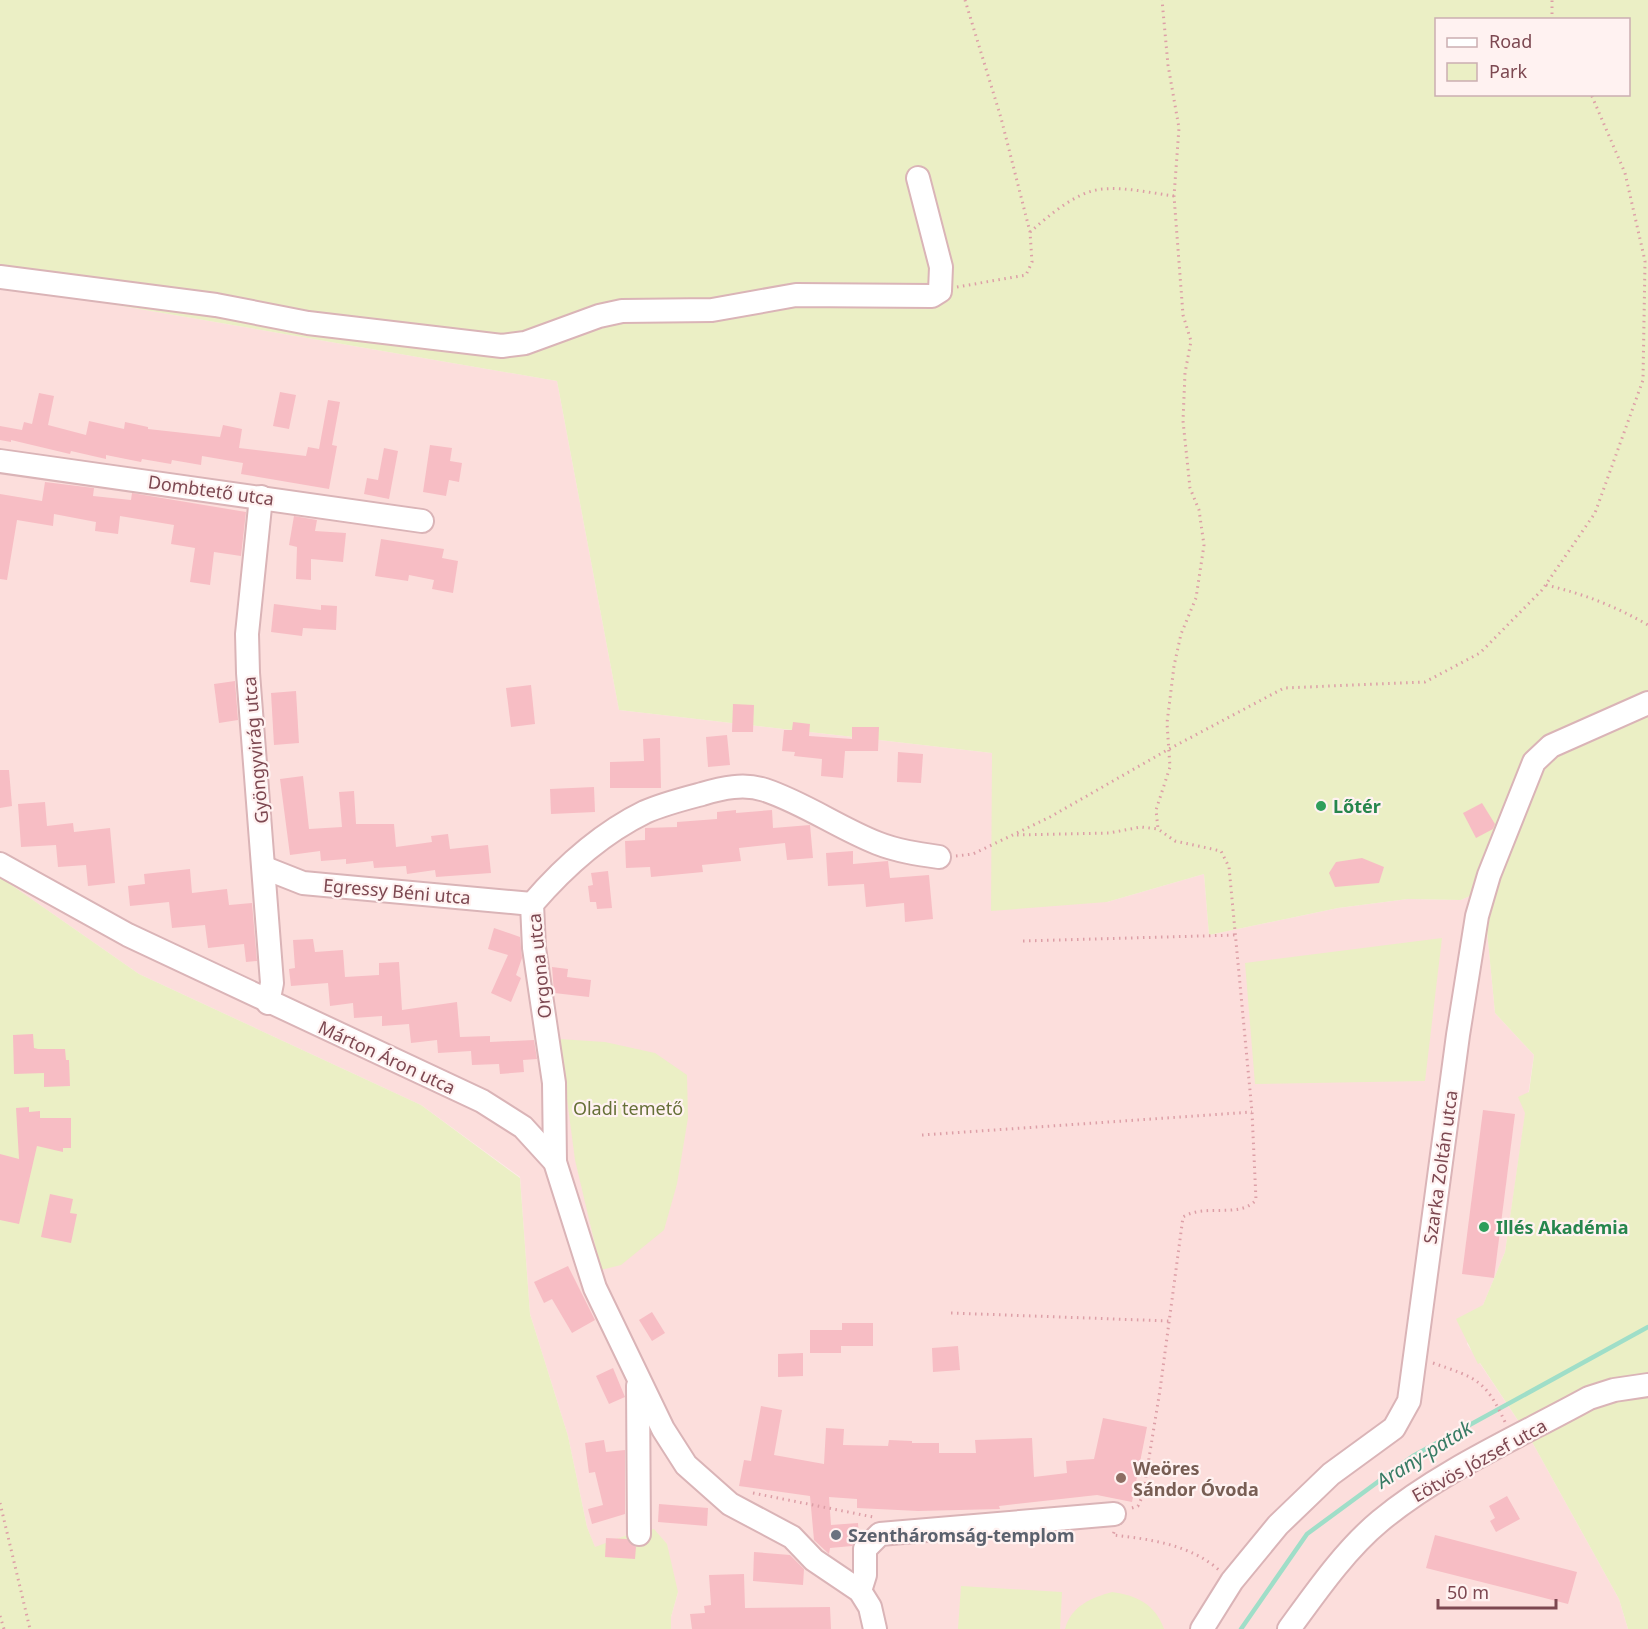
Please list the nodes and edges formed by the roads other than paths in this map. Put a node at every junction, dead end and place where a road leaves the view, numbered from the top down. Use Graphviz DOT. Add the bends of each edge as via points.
graph roads {
  1 [pos="918,178"];
  2 [pos="0,277"];
  3 [pos="0,461"];
  4 [pos="261,497"];
  5 [pos="422,521"];
  6 [pos="1648,703"];
  7 [pos="939,857"];
  8 [pos="0,864"];
  9 [pos="265,868"];
  10 [pos="532,904"];
  11 [pos="268,1003"];
  12 [pos="555,1162"];
  13 [pos="638,1378"];
  14 [pos="1648,1385"];
  15 [pos="1114,1514"];
  16 [pos="639,1534"];
  17 [pos="860,1591"];
  18 [pos="875,1629"];
  19 [pos="1202,1629"];
  20 [pos="1289,1629"];
  1 -- 2 [label="street" via="941,267 940,291 932,296 796,295 712,310 622,311 525,343 502,346 308,323 216,305"];
  3 -- 4 [label="street, Dombtető utca"];
  4 -- 5 [label="street, Dombtető utca"];
  4 -- 9 [label="street, Gyöngyvirág utca" via="247,634"];
  6 -- 19 [label="street, Szarka Zoltán utca" via="1551,746 1534,762 1489,875 1477,916 1460,1024 1409,1401 1394,1428 1331,1474 1278,1525 1232,1581"];
  7 -- 10 [label="street, Orgona utca" via="878,843 763,789 719,789 636,818 599,841 555,877"];
  8 -- 11 [label="street, Márton Áron utca" via="128,935"];
  9 -- 10 [label="street, Egressy Béni utca" via="303,883"];
  9 -- 11 [label="street, Gyöngyvirág utca" via="272,983"];
  10 -- 12 [label="street, Orgona utca" via="534,948 555,1083"];
  11 -- 12 [label="street, Márton Áron utca" via="482,1101 523,1127"];
  12 -- 13 [label="street, Márton Áron utca" via="595,1288"];
  13 -- 16 [label="street, Márton Áron utca"];
  13 -- 17 [label="street, Márton Áron utca" via="686,1465 703,1483 730,1504 792,1537 814,1560"];
  14 -- 20 [label="street, Eötvös József utca" via="1589,1398 1418,1491 1378,1522 1338,1565"];
  15 -- 17 [label="street" via="880,1533 865,1549 865,1575"];
  17 -- 18 [label="street" via="870,1607"];
}
